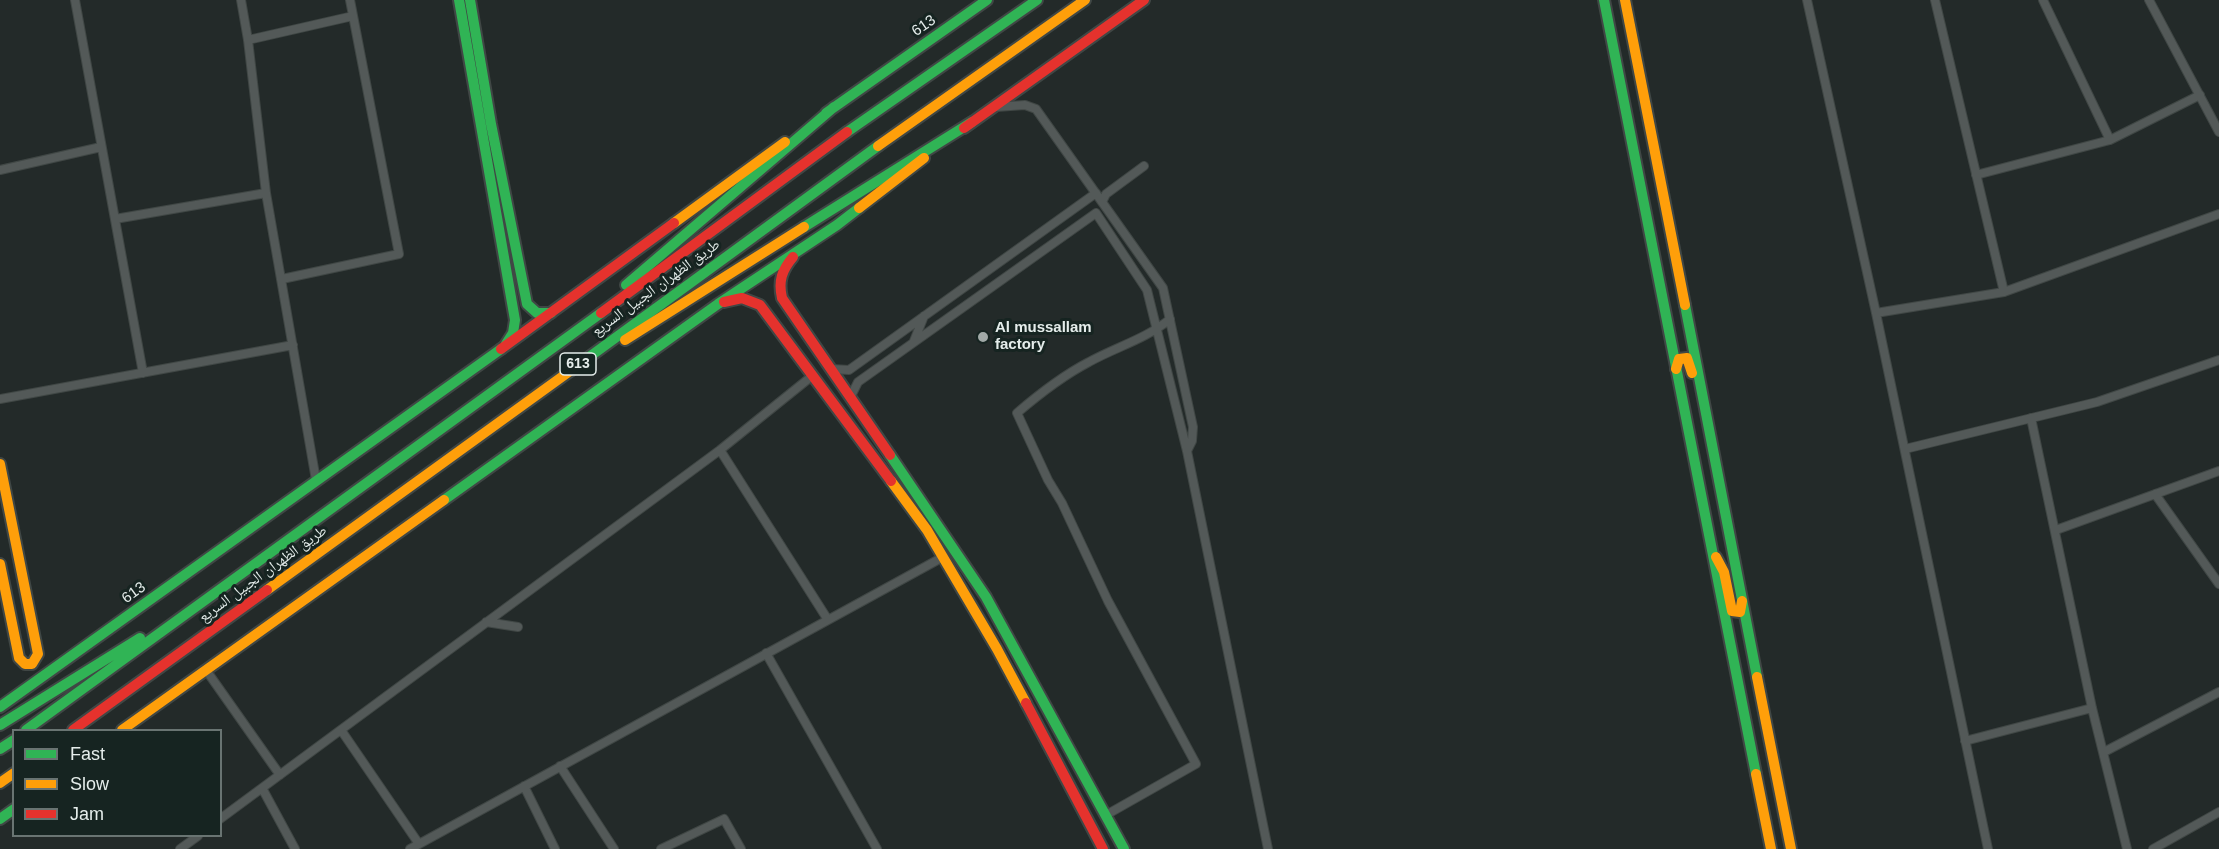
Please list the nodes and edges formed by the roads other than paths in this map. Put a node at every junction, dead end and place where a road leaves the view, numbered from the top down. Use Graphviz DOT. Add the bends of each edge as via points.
graph roads {
  1 [pos="75,0"];
  2 [pos="241,0"];
  3 [pos="350,0"];
  4 [pos="459,0"];
  5 [pos="470,0"];
  6 [pos="987,0"];
  7 [pos="1036,0"];
  8 [pos="1085,0"];
  9 [pos="1144,0"];
  10 [pos="1604,0"];
  11 [pos="1625,0"];
  12 [pos="1807,0"];
  13 [pos="1935,0"];
  14 [pos="2043,0"];
  15 [pos="2149,0"];
  16 [pos="353,16"];
  17 [pos="248,40"];
  18 [pos="2200,95"];
  19 [pos="834,107"];
  20 [pos="995,107"];
  21 [pos="972,122"];
  22 [pos="2219,132"];
  23 [pos="2110,140"];
  24 [pos="102,147"];
  25 [pos="1144,166"];
  26 [pos="0,170"];
  27 [pos="1976,175"];
  28 [pos="266,193"];
  29 [pos="1096,193"];
  30 [pos="1104,204"];
  31 [pos="1096,213"];
  32 [pos="2219,214"];
  33 [pos="115,219"];
  34 [pos="801,248"];
  35 [pos="282,279"];
  36 [pos="2004,292"];
  37 [pos="718,304"];
  38 [pos="551,313"];
  39 [pos="1876,313"];
  40 [pos="924,316"];
  41 [pos="1170,319"];
  42 [pos="1157,330"];
  43 [pos="917,340"];
  44 [pos="293,345"];
  45 [pos="505,345"];
  46 [pos="538,360"];
  47 [pos="2219,360"];
  48 [pos="832,369"];
  49 [pos="1676,369"];
  50 [pos="143,373"];
  51 [pos="812,376"];
  52 [pos="851,396"];
  53 [pos="0,399"];
  54 [pos="2031,418"];
  55 [pos="1708,424"];
  56 [pos="488,430"];
  57 [pos="1905,449"];
  58 [pos="720,450"];
  59 [pos="1187,451"];
  60 [pos="0,464"];
  61 [pos="2219,471"];
  62 [pos="316,480"];
  63 [pos="2155,494"];
  64 [pos="2056,530"];
  65 [pos="1711,549"];
  66 [pos="943,556"];
  67 [pos="0,564"];
  68 [pos="229,584"];
  69 [pos="2219,584"];
  70 [pos="1742,601"];
  71 [pos="3,605"];
  72 [pos="828,620"];
  73 [pos="486,622"];
  74 [pos="518,627"];
  75 [pos="766,653"];
  76 [pos="206,670"];
  77 [pos="2219,692"];
  78 [pos="0,707"];
  79 [pos="2092,708"];
  80 [pos="0,725"];
  81 [pos="27,729"];
  82 [pos="74,729"];
  83 [pos="123,729"];
  84 [pos="341,730"];
  85 [pos="1965,741"];
  86 [pos="2104,752"];
  87 [pos="560,766"];
  88 [pos="280,775"];
  89 [pos="524,786"];
  90 [pos="262,788"];
  91 [pos="2219,812"];
  92 [pos="1106,815"];
  93 [pos="222,818"];
  94 [pos="197,837"];
  95 [pos="419,844"];
  96 [pos="180,849"];
  97 [pos="295,849"];
  98 [pos="410,849"];
  99 [pos="555,849"];
  100 [pos="614,849"];
  101 [pos="661,849"];
  102 [pos="741,849"];
  103 [pos="877,849"];
  104 [pos="1103,849"];
  105 [pos="1124,849"];
  106 [pos="1268,849"];
  107 [pos="1771,849"];
  108 [pos="1791,849"];
  109 [pos="1988,849"];
  110 [pos="2127,849"];
  111 [pos="2153,849"];
  1 -- 24 [label="street"];
  2 -- 17 [label="street"];
  3 -- 16 [label="street"];
  4 -- 45 [label="main road" via="514,320 513,333"];
  5 -- 38 [label="main road" via="527,304 536,313"];
  6 -- 19 [label="main road, 613"];
  7 -- 46 [label="main road, طريق الظهران الجبيل السريع / 613" via="816,154"];
  8 -- 56 [label="main road, طريق الظهران الجبيل السريع / 613" via="835,176"];
  9 -- 20 [label="main road"];
  10 -- 49 [label="main road"];
  11 -- 55 [label="main road"];
  12 -- 39 [label="street"];
  13 -- 27 [label="street"];
  14 -- 23 [label="street"];
  15 -- 18 [label="street"];
  16 -- 17 [label="street"];
  16 -- 35 [label="street" via="399,254"];
  17 -- 28 [label="street"];
  18 -- 22 [label="street"];
  18 -- 23 [label="street"];
  19 -- 38 [label="main road, 613"];
  19 -- 46 [label="main road"];
  20 -- 21 [label="main road"];
  20 -- 29 [label="street" via="1025,105 1036,109"];
  21 -- 34 [label="main road"];
  21 -- 56 [label="main road" via="710,285"];
  23 -- 27 [label="street"];
  24 -- 26 [label="street"];
  24 -- 33 [label="street"];
  25 -- 30 [label="street" via="1106,194"];
  27 -- 36 [label="street"];
  28 -- 33 [label="street"];
  28 -- 35 [label="street"];
  29 -- 30 [label="street"];
  29 -- 40 [label="street"];
  30 -- 31 [label="street"];
  30 -- 41 [label="street" via="1163,288"];
  31 -- 42 [label="street" via="1147,290"];
  31 -- 43 [label="street"];
  32 -- 36 [label="street"];
  33 -- 50 [label="street"];
  34 -- 37 [label="main road"];
  34 -- 48 [label="main road" via="780,276 782,298"];
  35 -- 44 [label="street"];
  36 -- 39 [label="street"];
  37 -- 51 [label="main road" via="742,298 760,305"];
  37 -- 76 [label="main road"];
  38 -- 45 [label="main road, 613"];
  39 -- 57 [label="street"];
  40 -- 43 [label="street"];
  40 -- 48 [label="street" via="849,370"];
  41 -- 42 [label="street"];
  41 -- 59 [label="street" via="1193,427"];
  42 -- 59 [label="street"];
  42 -- 92 [label="street" via="1088,362 1017,414 1108,601 1196,764"];
  43 -- 52 [label="street" via="858,382"];
  44 -- 50 [label="street"];
  44 -- 62 [label="street"];
  45 -- 62 [label="main road, 613"];
  46 -- 68 [label="main road, طريق الظهران الجبيل السريع / 613"];
  47 -- 54 [label="street" via="2097,402"];
  48 -- 52 [label="main road"];
  49 -- 55 [label="main road" via="1679,359 1689,361"];
  49 -- 65 [label="main road"];
  50 -- 53 [label="street"];
  51 -- 58 [label="street"];
  51 -- 66 [label="main road"];
  52 -- 92 [label="main road" via="986,597"];
  54 -- 57 [label="street"];
  54 -- 64 [label="street"];
  55 -- 70 [label="main road"];
  56 -- 82 [label="main road, طريق الظهران الجبيل السريع / 613"];
  57 -- 85 [label="street"];
  58 -- 72 [label="street"];
  58 -- 73 [label="street"];
  59 -- 106 [label="street"];
  60 -- 71 [label="main road" via="38,654 32,664 19,658"];
  61 -- 63 [label="street"];
  62 -- 78 [label="main road, 613"];
  63 -- 64 [label="street"];
  63 -- 69 [label="street"];
  64 -- 79 [label="street"];
  65 -- 70 [label="main road" via="1724,572 1732,610 1740,612"];
  65 -- 107 [label="main road"];
  66 -- 72 [label="street"];
  66 -- 104 [label="main road"];
  67 -- 71 [label="main road"];
  68 -- 80 [label="main road"];
  68 -- 81 [label="main road, طريق الظهران الجبيل السريع / 613"];
  70 -- 108 [label="main road"];
  72 -- 75 [label="street"];
  73 -- 74 [label="street"];
  73 -- 84 [label="street"];
  75 -- 87 [label="street"];
  75 -- 103 [label="street"];
  76 -- 83 [label="main road"];
  76 -- 88 [label="street"];
  77 -- 86 [label="street"];
  79 -- 85 [label="street"];
  79 -- 86 [label="street"];
  84 -- 88 [label="street"];
  84 -- 95 [label="street"];
  85 -- 109 [label="street"];
  86 -- 110 [label="street"];
  87 -- 89 [label="street"];
  87 -- 100 [label="street"];
  88 -- 90 [label="street"];
  89 -- 95 [label="street"];
  89 -- 99 [label="street"];
  90 -- 93 [label="street"];
  90 -- 97 [label="street"];
  91 -- 111 [label="street"];
  92 -- 105 [label="main road"];
  94 -- 96 [label="street"];
  95 -- 98 [label="street"];
  101 -- 102 [label="street" via="724,819"];
}
